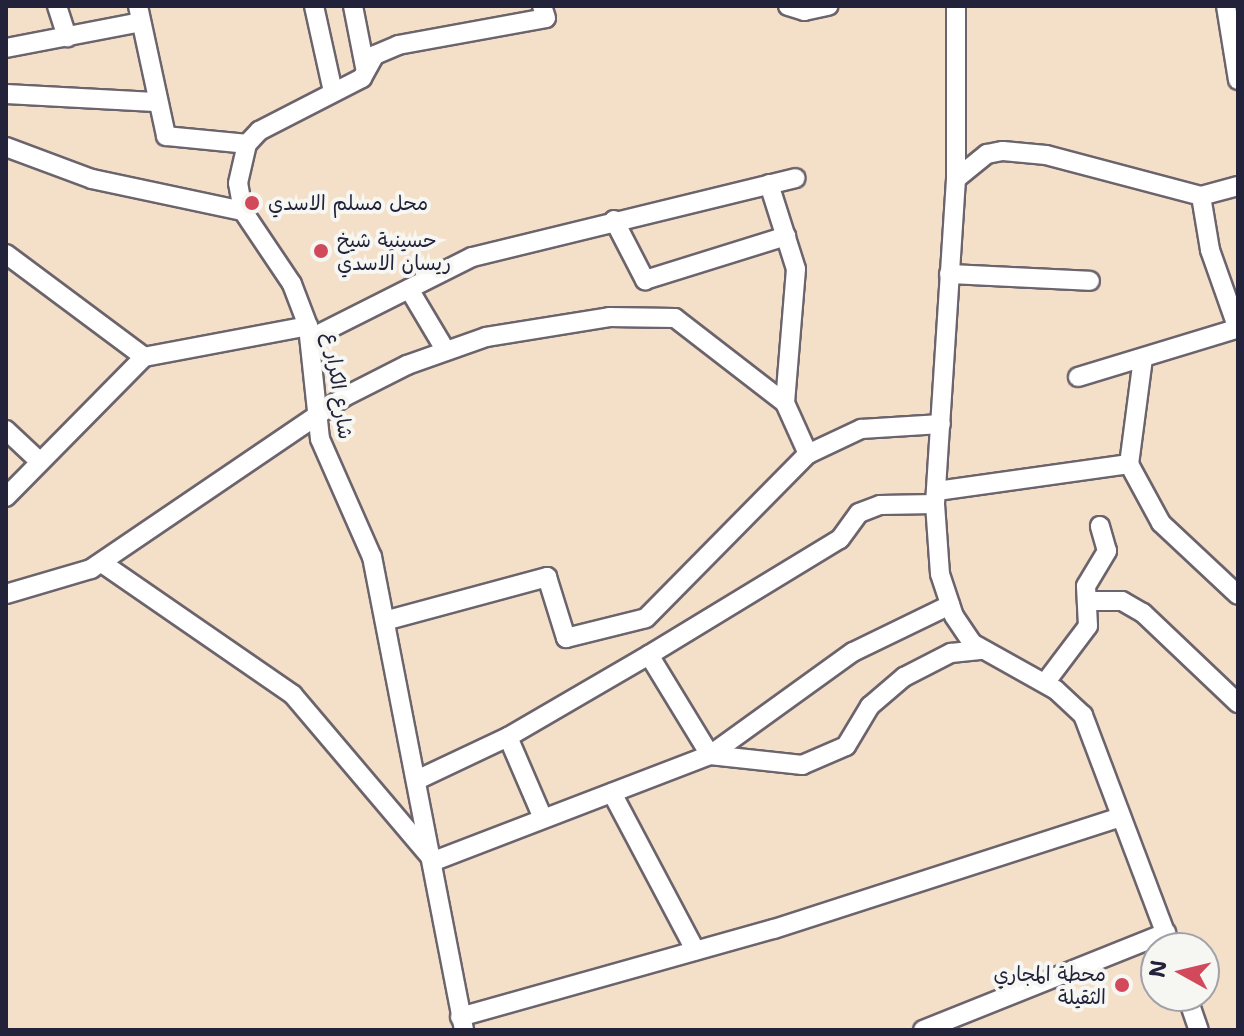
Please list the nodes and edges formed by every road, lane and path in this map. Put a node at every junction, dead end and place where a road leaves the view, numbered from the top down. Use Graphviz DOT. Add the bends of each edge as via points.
graph roads {
  1 [pos="57,6"];
  2 [pos="314,6"];
  3 [pos="353,6"];
  4 [pos="542,6"];
  5 [pos="788,6"];
  6 [pos="828,6"];
  7 [pos="956,6"];
  8 [pos="1230,12"];
  9 [pos="140,14"];
  10 [pos="67,37"];
  11 [pos="6,48"];
  12 [pos="365,67"];
  13 [pos="1238,80"];
  14 [pos="333,92"];
  15 [pos="6,94"];
  16 [pos="155,102"];
  17 [pos="247,144"];
  18 [pos="6,147"];
  19 [pos="796,178"];
  20 [pos="956,179"];
  21 [pos="769,184"];
  22 [pos="1238,186"];
  23 [pos="1201,196"];
  24 [pos="243,211"];
  25 [pos="614,220"];
  26 [pos="786,236"];
  27 [pos="6,254"];
  28 [pos="949,274"];
  29 [pos="1090,281"];
  30 [pos="409,289"];
  31 [pos="1237,329"];
  32 [pos="309,332"];
  33 [pos="446,351"];
  34 [pos="144,357"];
  35 [pos="1143,358"];
  36 [pos="1078,377"];
  37 [pos="785,403"];
  38 [pos="316,418"];
  39 [pos="941,424"];
  40 [pos="6,430"];
  41 [pos="808,454"];
  42 [pos="39,461"];
  43 [pos="1129,464"];
  44 [pos="6,497"];
  45 [pos="936,497"];
  46 [pos="1100,526"];
  47 [pos="102,563"];
  48 [pos="6,594"];
  49 [pos="1238,595"];
  50 [pos="1087,601"];
  51 [pos="950,605"];
  52 [pos="388,620"];
  53 [pos="980,650"];
  54 [pos="649,655"];
  55 [pos="1045,683"];
  56 [pos="1238,703"];
  57 [pos="508,737"];
  58 [pos="710,755"];
  59 [pos="419,779"];
  60 [pos="612,793"];
  61 [pos="542,816"];
  62 [pos="1120,817"];
  63 [pos="434,861"];
  64 [pos="1165,932"];
  65 [pos="695,950"];
  66 [pos="1140,950"];
  67 [pos="462,1024"];
  68 [pos="923,1030"];
  1 -- 10 [label="street"];
  2 -- 14 [label="street"];
  3 -- 12 [label="street"];
  4 -- 12 [label="street" via="546,18 398,45 375,55"];
  5 -- 6 [label="street" via="804,11"];
  7 -- 20 [label="street"];
  8 -- 13 [label="street"];
  9 -- 10 [label="street"];
  9 -- 16 [label="street"];
  10 -- 11 [label="street"];
  12 -- 14 [label="street" via="362,78"];
  14 -- 17 [label="street" via="259,131"];
  15 -- 16 [label="street"];
  16 -- 17 [label="street" via="166,136"];
  17 -- 24 [label="street" via="238,183"];
  18 -- 24 [label="street" via="92,179"];
  19 -- 21 [label="street"];
  20 -- 23 [label="street" via="987,154 1003,151 1046,155"];
  20 -- 28 [label="street"];
  21 -- 25 [label="street"];
  21 -- 26 [label="street"];
  22 -- 23 [label="street"];
  23 -- 31 [label="street" via="1210,250"];
  24 -- 32 [label="street, شارع الكرار ع" via="292,284"];
  25 -- 26 [label="street" via="645,280"];
  25 -- 30 [label="street" via="472,257"];
  26 -- 37 [label="street" via="796,269"];
  27 -- 34 [label="street"];
  28 -- 29 [label="street"];
  28 -- 39 [label="street"];
  30 -- 32 [label="street"];
  30 -- 33 [label="street"];
  31 -- 35 [label="street"];
  32 -- 34 [label="street"];
  32 -- 38 [label="street, شارع الكرار ع"];
  33 -- 37 [label="street" via="486,337 596,319 675,318"];
  33 -- 38 [label="street" via="344,397"];
  34 -- 42 [label="street"];
  35 -- 36 [label="street"];
  35 -- 43 [label="street"];
  37 -- 41 [label="street"];
  38 -- 47 [label="street"];
  38 -- 52 [label="street, شارع الكرار ع" via="337,483 372,557"];
  39 -- 41 [label="street" via="861,429"];
  39 -- 45 [label="street"];
  40 -- 42 [label="street"];
  41 -- 52 [label="street" via="646,618 566,638 547,577"];
  42 -- 44 [label="street"];
  43 -- 45 [label="street"];
  43 -- 49 [label="street" via="1161,523"];
  45 -- 51 [label="street" via="937,557"];
  45 -- 54 [label="street" via="859,513 840,539"];
  46 -- 50 [label="street" via="1107,551 1086,586"];
  47 -- 48 [label="street"];
  47 -- 63 [label="street" via="293,695"];
  50 -- 55 [label="street" via="1088,626"];
  50 -- 56 [label="street" via="1122,601 1143,613"];
  51 -- 53 [label="street"];
  51 -- 58 [label="street" via="853,652"];
  52 -- 59 [label="street, شارع الكرار ع"];
  53 -- 55 [label="street"];
  53 -- 58 [label="street" via="951,653 904,677 870,706 846,746 802,765"];
  54 -- 57 [label="street"];
  54 -- 58 [label="street"];
  55 -- 62 [label="street" via="1075,705 1090,726"];
  57 -- 59 [label="street"];
  57 -- 61 [label="street"];
  58 -- 60 [label="street"];
  59 -- 63 [label="street, شارع الكرار ع"];
  60 -- 61 [label="street"];
  60 -- 65 [label="street"];
  61 -- 63 [label="street"];
  62 -- 64 [label="street"];
  62 -- 65 [label="street"];
  63 -- 67 [label="street, شارع الكرار ع"];
  65 -- 67 [label="street"];
  66 -- 68 [label="street"];
}
